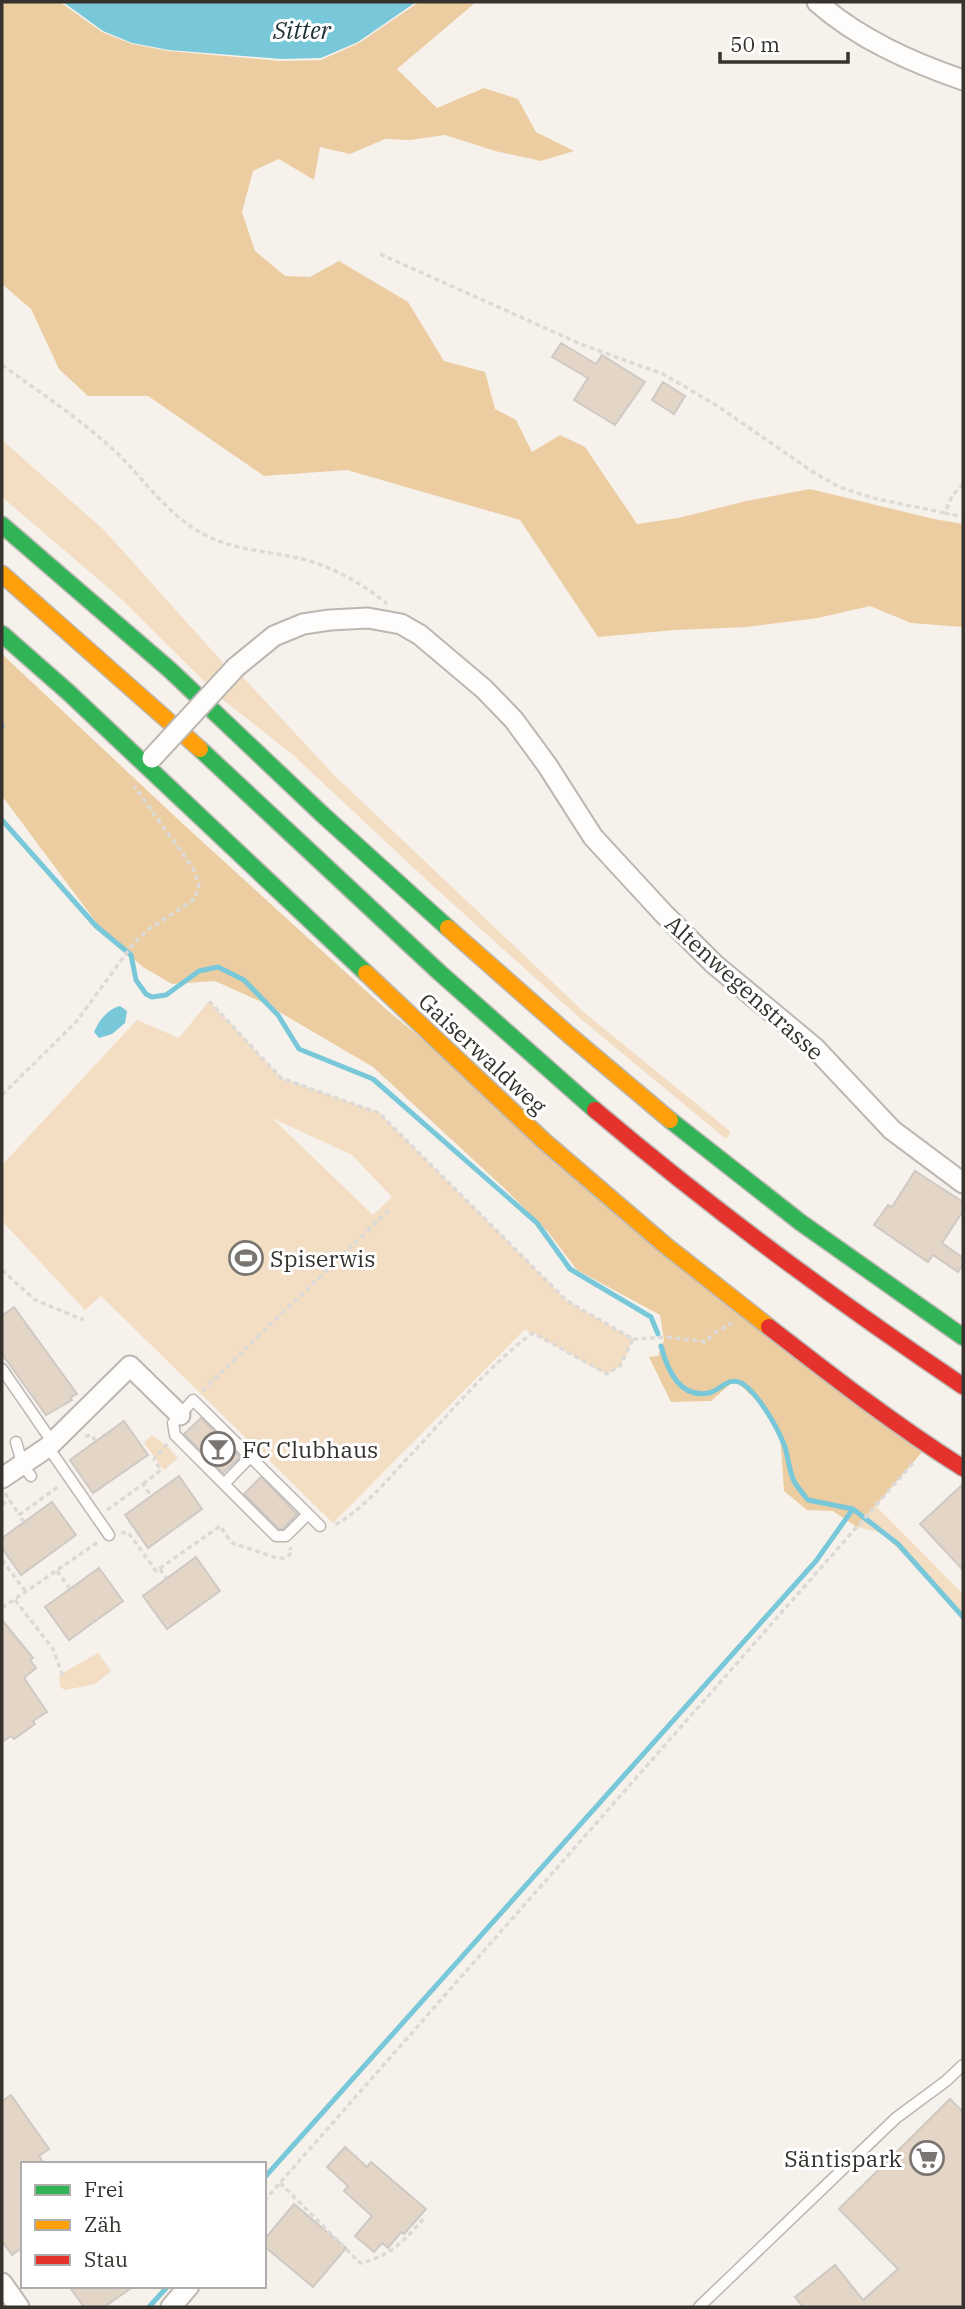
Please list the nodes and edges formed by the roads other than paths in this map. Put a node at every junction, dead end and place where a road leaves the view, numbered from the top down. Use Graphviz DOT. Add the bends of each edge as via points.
graph roads {
  1 [pos="817,2"];
  2 [pos="963,80"];
  3 [pos="2,526"];
  4 [pos="2,574"];
  5 [pos="2,634"];
  6 [pos="146,762"];
  7 [pos="963,1183"];
  8 [pos="963,1337"];
  9 [pos="2,1369"];
  10 [pos="963,1386"];
  11 [pos="180,1415"];
  12 [pos="16,1442"];
  13 [pos="50,1445"];
  14 [pos="250,1457"];
  15 [pos="963,1468"];
  16 [pos="27,1471"];
  17 [pos="2,1478"];
  18 [pos="224,1484"];
  19 [pos="308,1514"];
  20 [pos="320,1526"];
  21 [pos="109,1535"];
  22 [pos="963,2064"];
  23 [pos="2,2283"];
  24 [pos="187,2288"];
  25 [pos="19,2307"];
  26 [pos="171,2307"];
  27 [pos="699,2307"];
  1 -- 2 [label="street" via="882,46"];
  3 -- 8 [label="main road" via="169,669 343,833 599,1062 763,1194"];
  4 -- 10 [label="main road" via="574,1092 778,1256"];
  5 -- 6 [label="main road, Gaiserwaldweg"];
  6 -- 7 [label="street, Altenwegenstrasse, bridge" via="236,667 274,636 303,624 330,620 368,618 401,624 502,706 593,837 714,964 814,1047 892,1130"];
  6 -- 15 [label="main road, Gaiserwaldweg" via="544,1141 665,1245 836,1380"];
  9 -- 13 [label="lane"];
  11 -- 13 [label="street" via="130,1366"];
  11 -- 14 [label="lane" via="193,1400"];
  11 -- 18 [label="lane" via="173,1423 175,1435"];
  12 -- 16 [label="lane"];
  13 -- 16 [label="street"];
  13 -- 21 [label="lane"];
  14 -- 18 [label="lane"];
  14 -- 19 [label="lane"];
  16 -- 17 [label="street"];
  18 -- 19 [label="lane" via="280,1537"];
  19 -- 20 [label="lane"];
  22 -- 27 [label="lane" via="896,2118"];
  23 -- 25 [label="street"];
  24 -- 26 [label="street"];
}
